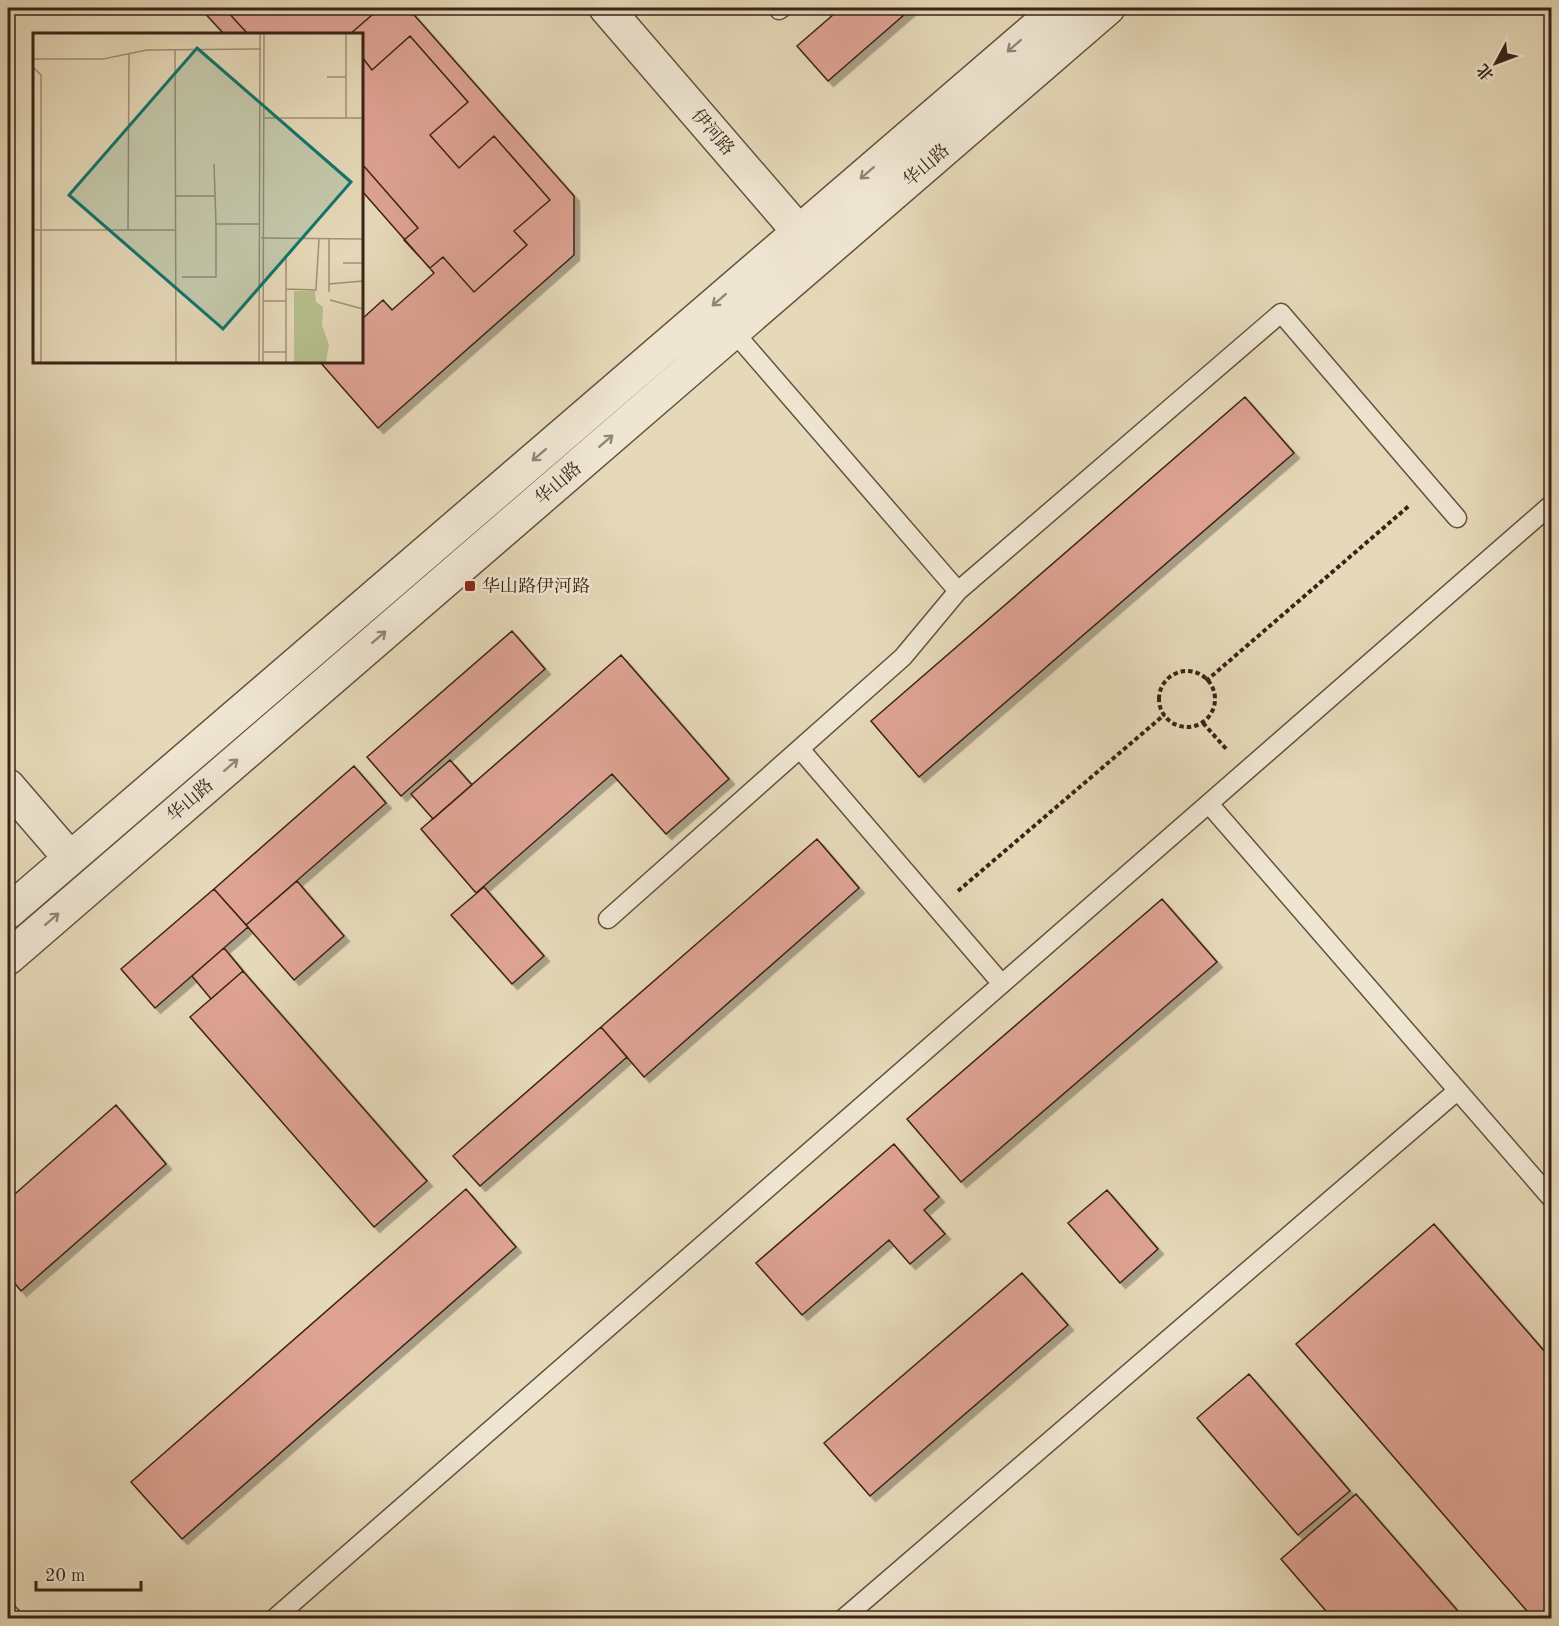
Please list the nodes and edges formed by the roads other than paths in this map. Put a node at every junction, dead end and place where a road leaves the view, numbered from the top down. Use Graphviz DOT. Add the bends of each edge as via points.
graph roads {
  1 [pos="606,8"];
  2 [pos="1059,8"];
  3 [pos="1108,8"];
  4 [pos="799,231"];
  5 [pos="820,256"];
  6 [pos="733,331"];
  7 [pos="1551,504"];
  8 [pos="1457,518"];
  9 [pos="958,591"];
  10 [pos="800,749"];
  11 [pos="8,786"];
  12 [pos="1209,804"];
  13 [pos="70,858"];
  14 [pos="8,912"];
  15 [pos="608,919"];
  16 [pos="8,958"];
  17 [pos="1002,984"];
  18 [pos="1457,1090"];
  19 [pos="1551,1199"];
  20 [pos="8,1612"];
  21 [pos="13,1618"];
  22 [pos="275,1618"];
  23 [pos="844,1618"];
  1 -- 4 [label="street, 伊河路"];
  2 -- 4 [label="street, 华山路, one-way"];
  3 -- 5 [label="street, 华山路"];
  4 -- 5 [label="street, 伊河路"];
  4 -- 13 [label="street, 华山路, one-way"];
  5 -- 6 [label="street, 华山路"];
  6 -- 9 [label="lane"];
  16 -- 6 [label="street, 华山路, one-way"];
  7 -- 12 [label="lane"];
  8 -- 9 [label="lane" via="1281,313"];
  9 -- 10 [label="lane" via="903,657"];
  10 -- 15 [label="lane"];
  10 -- 17 [label="lane"];
  11 -- 13 [label="street"];
  12 -- 17 [label="lane"];
  12 -- 18 [label="lane"];
  13 -- 14 [label="street, 华山路"];
  17 -- 22 [label="lane"];
  18 -- 19 [label="lane"];
  18 -- 23 [label="lane"];
  20 -- 21 [label="lane"];
}
